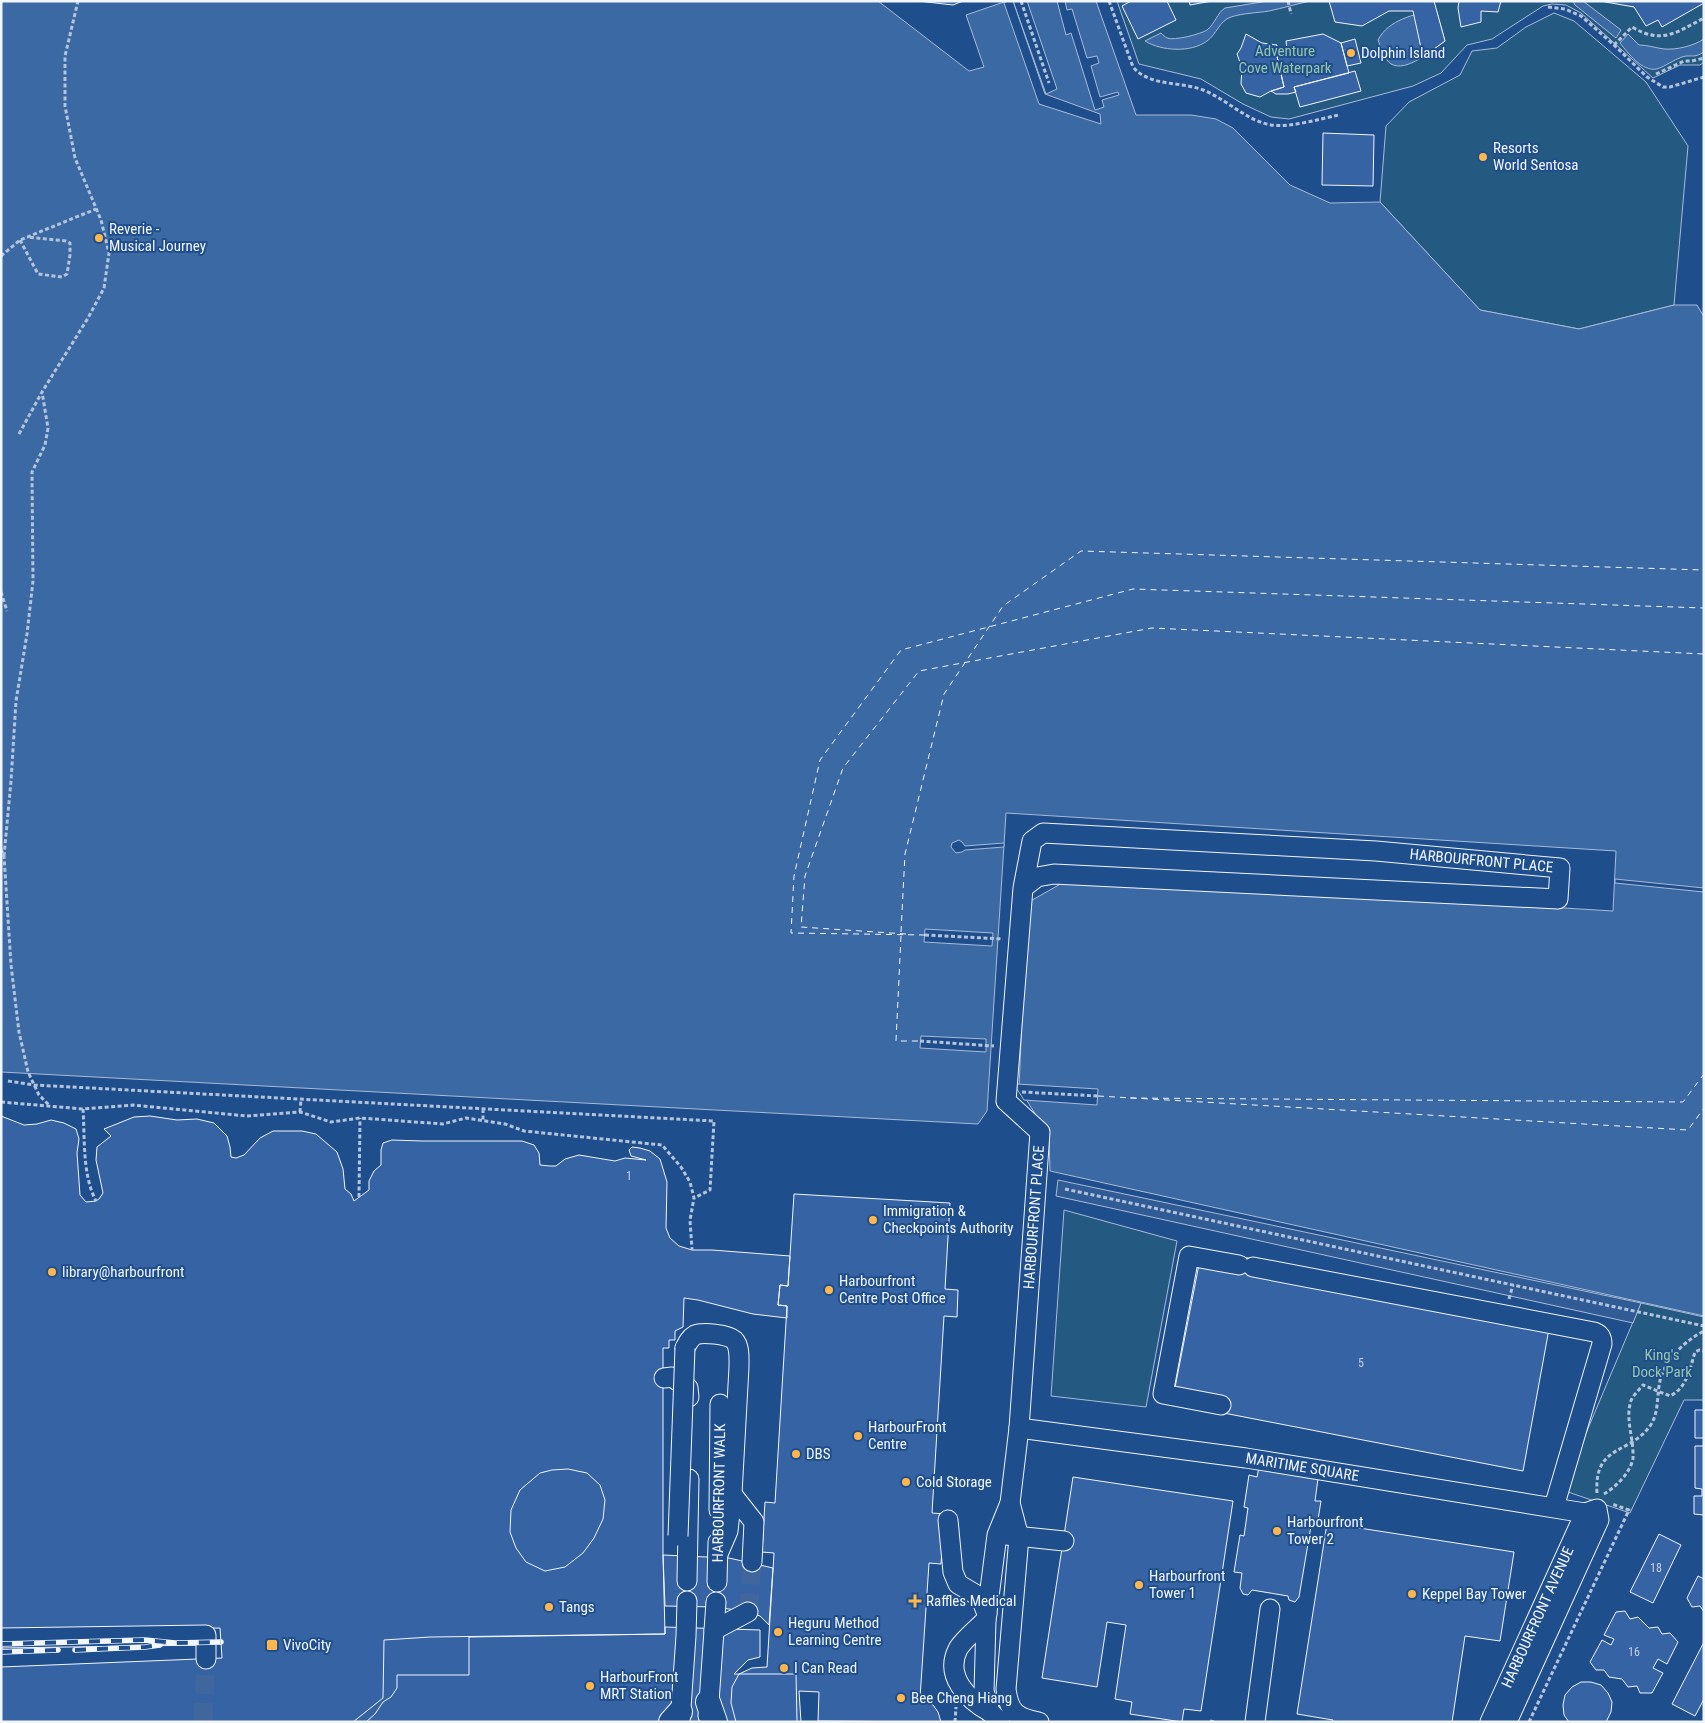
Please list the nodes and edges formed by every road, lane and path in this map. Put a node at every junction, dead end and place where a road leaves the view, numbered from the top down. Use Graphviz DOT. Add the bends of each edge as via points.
graph roads {
  1 [pos="78,1"];
  2 [pos="1022,1"];
  3 [pos="1109,1"];
  4 [pos="1288,1"];
  5 [pos="1548,7"];
  6 [pos="1291,14"];
  7 [pos="1704,18"];
  8 [pos="1614,45"];
  9 [pos="1704,58"];
  10 [pos="1656,74"];
  11 [pos="1704,77"];
  12 [pos="1049,83"];
  13 [pos="1339,115"];
  14 [pos="96,209"];
  15 [pos="27,237"];
  16 [pos="20,240"];
  17 [pos="1,256"];
  18 [pos="42,392"];
  19 [pos="19,434"];
  20 [pos="1,592"];
  21 [pos="7,611"];
  22 [pos="1,850"];
  23 [pos="4,856"];
  24 [pos="1023,888"];
  25 [pos="925,935"];
  26 [pos="1006,939"];
  27 [pos="920,1041"];
  28 [pos="999,1046"];
  29 [pos="8,1082"];
  30 [pos="34,1085"];
  31 [pos="1015,1091"];
  32 [pos="1098,1096"];
  33 [pos="301,1099"];
  34 [pos="1,1102"];
  35 [pos="49,1105"];
  36 [pos="83,1109"];
  37 [pos="483,1109"];
  38 [pos="300,1112"];
  39 [pos="360,1118"];
  40 [pos="483,1121"];
  41 [pos="1065,1189"];
  42 [pos="359,1197"];
  43 [pos="694,1198"];
  44 [pos="96,1201"];
  45 [pos="692,1250"];
  46 [pos="1704,1326"];
  47 [pos="1704,1331"];
  48 [pos="1704,1351"];
  49 [pos="664,1378"];
  50 [pos="1659,1392"];
  51 [pos="720,1404"];
  52 [pos="1221,1405"];
  53 [pos="1019,1428"];
  54 [pos="1631,1443"];
  55 [pos="732,1494"];
  56 [pos="1010,1503"];
  57 [pos="1554,1507"];
  58 [pos="1595,1510"];
  59 [pos="948,1520"];
  60 [pos="998,1535"];
  61 [pos="1019,1536"];
  62 [pos="1064,1541"];
  63 [pos="718,1554"];
  64 [pos="752,1562"];
  65 [pos="717,1582"];
  66 [pos="687,1601"];
  67 [pos="716,1602"];
  68 [pos="1270,1609"];
  69 [pos="748,1612"];
  70 [pos="986,1617"];
  71 [pos="714,1633"];
  72 [pos="686,1636"];
  73 [pos="1,1638"];
  74 [pos="206,1659"];
  75 [pos="1527,1659"];
  76 [pos="710,1715"];
  77 [pos="995,1717"];
  78 [pos="677,1719"];
  79 [pos="1039,1722"];
  80 [pos="1255,1722"];
  81 [pos="1490,1722"];
  82 [pos="1507,1722"];
  83 [pos="1529,1722"];
  1 -- 14 [label="path" via="65,56 65,106 75,158"];
  2 -- 12 [label="path"];
  3 -- 13 [label="path" via="1133,67 1149,79 1203,90 1254,120 1273,125"];
  4 -- 6 [label="path"];
  5 -- 8 [label="path" via="1565,9 1581,16"];
  7 -- 8 [label="path" via="1661,37 1650,36 1632,27"];
  8 -- 11 [label="path" via="1647,77 1663,87"];
  9 -- 10 [label="path" via="1684,61"];
  14 -- 15 [label="path"];
  14 -- 18 [label="path" via="109,252 104,288"];
  15 -- 16 [label="path"];
  15 -- 16 [label="path" via="70,243 67,274 62,278 38,274"];
  16 -- 17 [label="path"];
  18 -- 19 [label="path"];
  18 -- 23 [label="path" via="48,428 45,445 32,472 33,581 16,701"];
  20 -- 21 [label="path"];
  22 -- 23 [label="path"];
  23 -- 30 [label="path" via="19,1032"];
  24 -- 24 [label="street, HARBOURFRONT PLACE" via="1032,841 1043,833 1376,851 1560,868 1558,899 1054,874 1037,877"];
  24 -- 53 [label="street, HARBOURFRONT PLACE" via="1006,1102 1040,1132"];
  25 -- 26 [label="path"];
  27 -- 28 [label="path"];
  29 -- 30 [label="path"];
  30 -- 33 [label="path"];
  30 -- 35 [label="path"];
  31 -- 32 [label="path"];
  33 -- 37 [label="path"];
  33 -- 38 [label="path"];
  34 -- 35 [label="path"];
  35 -- 36 [label="path"];
  36 -- 38 [label="path" via="134,1105 247,1116"];
  36 -- 44 [label="path" via="86,1166"];
  37 -- 40 [label="path"];
  37 -- 43 [label="path" via="714,1121 710,1190"];
  38 -- 39 [label="path" via="331,1122"];
  39 -- 40 [label="path" via="443,1124 466,1118"];
  39 -- 42 [label="path"];
  40 -- 43 [label="path" via="506,1124 524,1131 662,1144 690,1182"];
  41 -- 46 [label="path"];
  43 -- 45 [label="path" via="690,1220"];
  47 -- 50 [label="path" via="1685,1343 1668,1362 1660,1378"];
  48 -- 50 [label="path" via="1695,1352 1686,1380 1677,1393 1670,1396"];
  49 -- 55 [label="street, HARBOURFRONT WALK, bridge" via="672,1377 688,1388 687,1574 678,1536 685,1348 690,1338 698,1334 726,1335 734,1340 739,1351"];
  50 -- 54 [label="path" via="1651,1425"];
  50 -- 54 [label="path" via="1644,1385 1630,1402"];
  51 -- 63 [label="street, HARBOURFRONT WALK"];
  52 -- 57 [label="street" via="1163,1394 1189,1256 1594,1332 1600,1335 1602,1344"];
  53 -- 56 [label="street, HARBOURFRONT PLACE"];
  53 -- 57 [label="street, MARITIME SQUARE" via="1246,1458"];
  54 -- 58 [label="path" via="1633,1459 1624,1477"];
  54 -- 58 [label="path" via="1605,1459 1598,1470"];
  55 -- 63 [label="street" via="728,1531"];
  55 -- 64 [label="street" via="754,1522"];
  56 -- 60 [label="street, HARBOURFRONT PLACE"];
  56 -- 61 [label="street, HARBOURFRONT PLACE"];
  57 -- 58 [label="street, MARITIME SQUARE"];
  58 -- 75 [label="street, HARBOURFRONT AVENUE"];
  58 -- 83 [label="path" via="1629,1510"];
  59 -- 70 [label="street" via="953,1572 958,1584 982,1601"];
  60 -- 61 [label="street"];
  60 -- 70 [label="street, HARBOURFRONT PLACE"];
  61 -- 62 [label="street"];
  61 -- 79 [label="street, HARBOURFRONT PLACE" via="1006,1689 1008,1703 1014,1713"];
  63 -- 65 [label="street, HARBOURFRONT WALK"];
  66 -- 72 [label="street"];
  67 -- 71 [label="street"];
  68 -- 80 [label="street"];
  69 -- 71 [label="street"];
  70 -- 77 [label="street, HARBOURFRONT PLACE" via="984,1691"];
  70 -- 77 [label="street" via="959,1647 954,1666 958,1682 966,1694"];
  71 -- 72 [label="street"];
  71 -- 76 [label="street"];
  72 -- 78 [label="street"];
  73 -- 74 [label="street" via="206,1635"];
  75 -- 81 [label="street, HARBOURFRONT AVENUE"];
  75 -- 82 [label="street, HARBOURFRONT AVENUE"];
}
